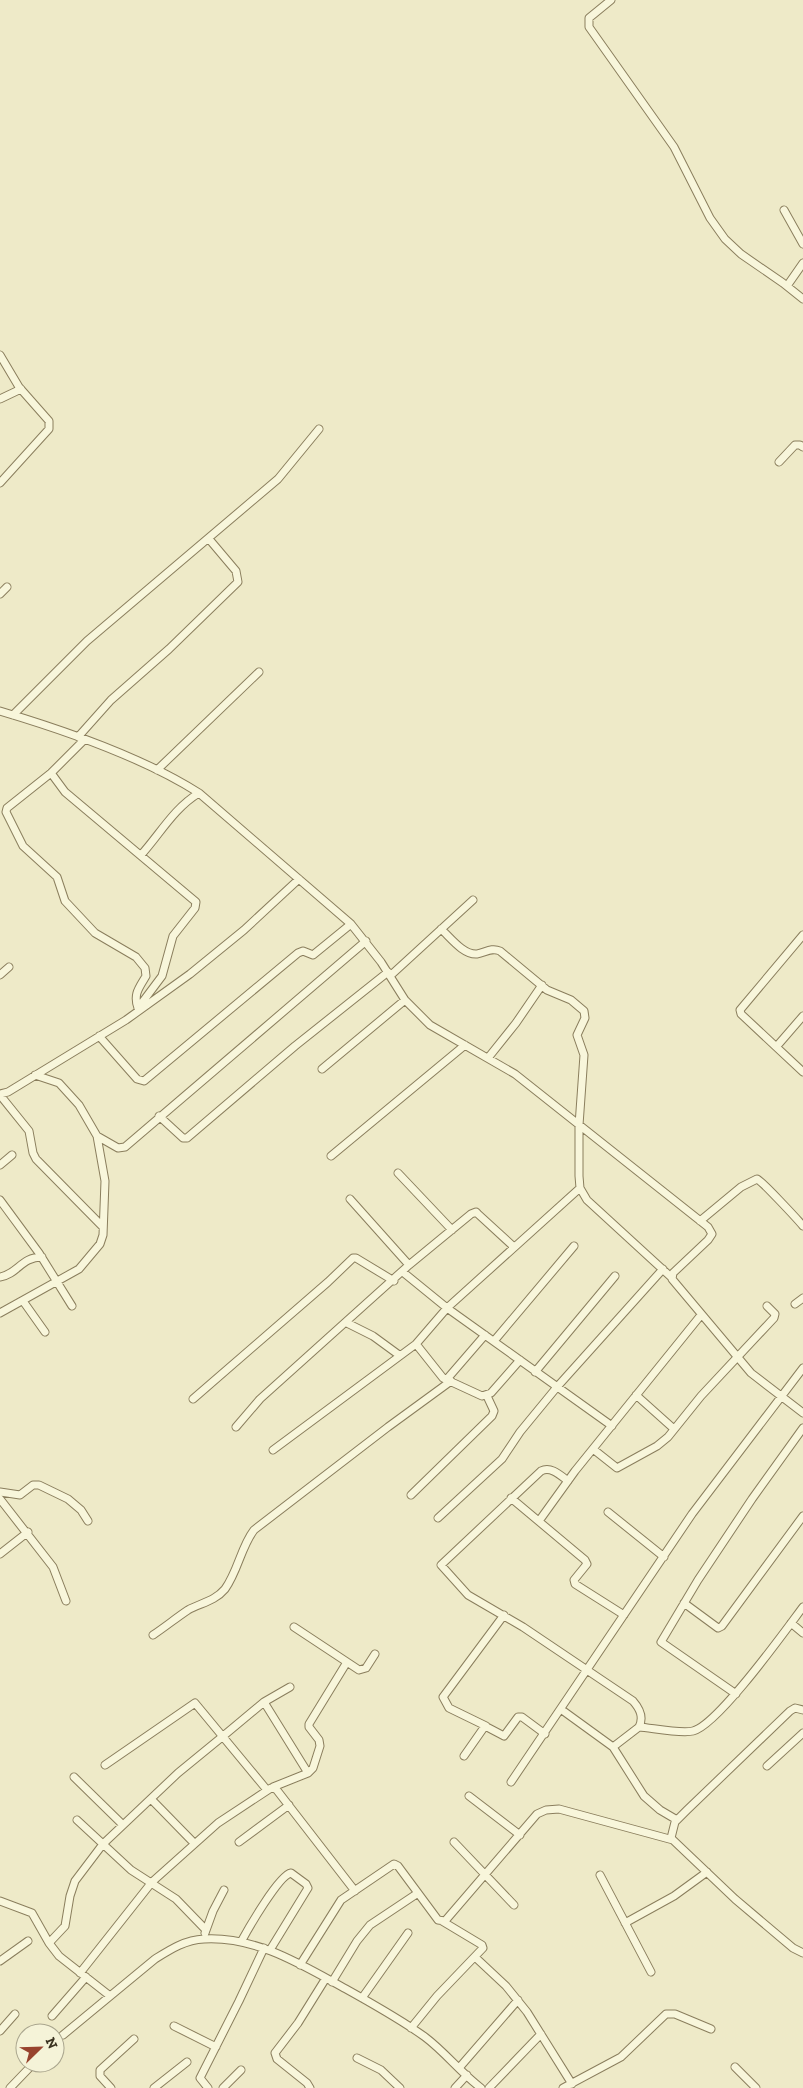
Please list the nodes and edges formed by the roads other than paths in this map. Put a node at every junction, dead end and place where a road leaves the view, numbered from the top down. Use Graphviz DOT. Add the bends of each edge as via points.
graph roads {
  1 [pos="610,0"];
  2 [pos="784,210"];
  3 [pos="803,244"];
  4 [pos="803,263"];
  5 [pos="787,286"];
  6 [pos="803,299"];
  7 [pos="0,355"];
  8 [pos="21,389"];
  9 [pos="0,399"];
  10 [pos="319,429"];
  11 [pos="803,447"];
  12 [pos="779,462"];
  13 [pos="0,483"];
  14 [pos="209,539"];
  15 [pos="7,587"];
  16 [pos="0,594"];
  17 [pos="259,672"];
  18 [pos="0,711"];
  19 [pos="13,714"];
  20 [pos="81,739"];
  21 [pos="157,770"];
  22 [pos="51,773"];
  23 [pos="199,793"];
  24 [pos="141,856"];
  25 [pos="299,878"];
  26 [pos="473,900"];
  27 [pos="352,924"];
  28 [pos="441,929"];
  29 [pos="803,935"];
  30 [pos="366,941"];
  31 [pos="9,967"];
  32 [pos="389,974"];
  33 [pos="0,975"];
  34 [pos="542,986"];
  35 [pos="405,1000"];
  36 [pos="138,1008"];
  37 [pos="133,1015"];
  38 [pos="803,1016"];
  39 [pos="99,1036"];
  40 [pos="465,1045"];
  41 [pos="776,1046"];
  42 [pos="488,1058"];
  43 [pos="322,1069"];
  44 [pos="803,1072"];
  45 [pos="34,1075"];
  46 [pos="0,1095"];
  47 [pos="159,1116"];
  48 [pos="579,1125"];
  49 [pos="98,1136"];
  50 [pos="12,1155"];
  51 [pos="331,1156"];
  52 [pos="0,1165"];
  53 [pos="398,1173"];
  54 [pos="580,1188"];
  55 [pos="350,1199"];
  56 [pos="0,1200"];
  57 [pos="700,1221"];
  58 [pos="803,1226"];
  59 [pos="103,1227"];
  60 [pos="452,1230"];
  61 [pos="574,1246"];
  62 [pos="514,1247"];
  63 [pos="42,1258"];
  64 [pos="410,1266"];
  65 [pos="662,1269"];
  66 [pos="404,1272"];
  67 [pos="615,1276"];
  68 [pos="0,1277"];
  69 [pos="671,1277"];
  70 [pos="394,1282"];
  71 [pos="58,1283"];
  72 [pos="803,1298"];
  73 [pos="23,1301"];
  74 [pos="795,1304"];
  75 [pos="72,1306"];
  76 [pos="767,1306"];
  77 [pos="448,1308"];
  78 [pos="0,1313"];
  79 [pos="701,1315"];
  80 [pos="347,1323"];
  81 [pos="45,1332"];
  82 [pos="485,1335"];
  83 [pos="494,1341"];
  84 [pos="416,1344"];
  85 [pos="399,1355"];
  86 [pos="736,1356"];
  87 [pos="520,1360"];
  88 [pos="803,1368"];
  89 [pos="534,1372"];
  90 [pos="449,1380"];
  91 [pos="557,1386"];
  92 [pos="636,1395"];
  93 [pos="486,1396"];
  94 [pos="781,1397"];
  95 [pos="193,1400"];
  96 [pos="803,1413"];
  97 [pos="612,1426"];
  98 [pos="236,1427"];
  99 [pos="803,1428"];
  100 [pos="674,1429"];
  101 [pos="593,1449"];
  102 [pos="273,1450"];
  103 [pos="568,1481"];
  104 [pos="0,1492"];
  105 [pos="411,1495"];
  106 [pos="511,1498"];
  107 [pos="0,1499"];
  108 [pos="608,1512"];
  109 [pos="803,1516"];
  110 [pos="438,1518"];
  111 [pos="88,1521"];
  112 [pos="539,1521"];
  113 [pos="28,1532"];
  114 [pos="0,1554"];
  115 [pos="664,1556"];
  116 [pos="66,1601"];
  117 [pos="684,1603"];
  118 [pos="803,1606"];
  119 [pos="504,1615"];
  120 [pos="624,1615"];
  121 [pos="791,1623"];
  122 [pos="294,1627"];
  123 [pos="803,1633"];
  124 [pos="153,1635"];
  125 [pos="375,1654"];
  126 [pos="346,1662"];
  127 [pos="588,1670"];
  128 [pos="290,1687"];
  129 [pos="736,1694"];
  130 [pos="264,1702"];
  131 [pos="562,1710"];
  132 [pos="803,1710"];
  133 [pos="486,1726"];
  134 [pos="639,1727"];
  135 [pos="803,1733"];
  136 [pos="545,1734"];
  137 [pos="222,1736"];
  138 [pos="613,1747"];
  139 [pos="464,1756"];
  140 [pos="105,1765"];
  141 [pos="767,1766"];
  142 [pos="308,1773"];
  143 [pos="74,1777"];
  144 [pos="511,1782"];
  145 [pos="270,1789"];
  146 [pos="469,1796"];
  147 [pos="151,1799"];
  148 [pos="289,1805"];
  149 [pos="77,1820"];
  150 [pos="677,1820"];
  151 [pos="123,1825"];
  152 [pos="520,1835"];
  153 [pos="671,1838"];
  154 [pos="239,1842"];
  155 [pos="454,1842"];
  156 [pos="194,1843"];
  157 [pos="103,1844"];
  158 [pos="708,1872"];
  159 [pos="600,1874"];
  160 [pos="486,1875"];
  161 [pos="152,1882"];
  162 [pos="224,1890"];
  163 [pos="355,1891"];
  164 [pos="418,1893"];
  165 [pos="0,1901"];
  166 [pos="514,1905"];
  167 [pos="442,1922"];
  168 [pos="625,1923"];
  169 [pos="206,1930"];
  170 [pos="408,1933"];
  171 [pos="203,1939"];
  172 [pos="28,1941"];
  173 [pos="240,1942"];
  174 [pos="49,1943"];
  175 [pos="267,1949"];
  176 [pos="803,1953"];
  177 [pos="475,1957"];
  178 [pos="0,1962"];
  179 [pos="300,1965"];
  180 [pos="651,1972"];
  181 [pos="83,1975"];
  182 [pos="329,1980"];
  183 [pos="110,1996"];
  184 [pos="362,1998"];
  185 [pos="518,2000"];
  186 [pos="15,2014"];
  187 [pos="52,2016"];
  188 [pos="174,2026"];
  189 [pos="411,2028"];
  190 [pos="711,2029"];
  191 [pos="0,2031"];
  192 [pos="65,2033"];
  193 [pos="542,2034"];
  194 [pos="134,2039"];
  195 [pos="216,2047"];
  196 [pos="357,2058"];
  197 [pos="186,2062"];
  198 [pos="735,2067"];
  199 [pos="459,2068"];
  200 [pos="241,2070"];
  201 [pos="24,2073"];
  202 [pos="467,2075"];
  203 [pos="572,2084"];
  204 [pos="157,2087"];
  205 [pos="10,2088"];
  206 [pos="111,2088"];
  207 [pos="208,2088"];
  208 [pos="223,2088"];
  209 [pos="310,2088"];
  210 [pos="400,2088"];
  211 [pos="455,2088"];
  212 [pos="481,2088"];
  213 [pos="489,2088"];
  214 [pos="563,2088"];
  215 [pos="756,2088"];
  1 -- 5 [label="street" via="589,18 589,27 674,147 710,218 726,239 741,254"];
  2 -- 3 [label="street"];
  4 -- 5 [label="street"];
  5 -- 6 [label="street"];
  7 -- 8 [label="street"];
  8 -- 9 [label="street"];
  8 -- 13 [label="street" via="50,426"];
  10 -- 14 [label="street" via="278,480"];
  11 -- 12 [label="street" via="795,445"];
  14 -- 19 [label="street" via="87,642"];
  14 -- 20 [label="street" via="236,571 238,582 111,700"];
  15 -- 16 [label="street"];
  17 -- 21 [label="street"];
  18 -- 19 [label="street"];
  19 -- 20 [label="street"];
  20 -- 21 [label="street"];
  20 -- 22 [label="street"];
  21 -- 23 [label="street"];
  22 -- 24 [label="street" via="65,792"];
  22 -- 36 [label="street" via="6,812 23,846 57,877 65,901 95,933 144,965 146,976 135,996"];
  23 -- 24 [label="street" via="176,810"];
  23 -- 25 [label="street"];
  24 -- 36 [label="street" via="197,903 174,936 162,976"];
  25 -- 27 [label="street"];
  25 -- 37 [label="street" via="244,930"];
  26 -- 28 [label="street"];
  27 -- 30 [label="street"];
  27 -- 39 [label="street" via="314,955 304,951 298,953 144,1081 137,1079"];
  28 -- 32 [label="street"];
  28 -- 34 [label="street" via="468,952 500,951"];
  29 -- 41 [label="street" via="740,1010"];
  30 -- 32 [label="street"];
  30 -- 47 [label="street"];
  31 -- 33 [label="street"];
  32 -- 35 [label="street"];
  32 -- 47 [label="street" via="295,1046 187,1138"];
  34 -- 42 [label="street"];
  34 -- 48 [label="street" via="571,1000 584,1011 585,1018 577,1035 584,1055"];
  35 -- 40 [label="street" via="430,1025"];
  35 -- 43 [label="street"];
  36 -- 37 [label="street"];
  37 -- 39 [label="street"];
  38 -- 41 [label="street"];
  39 -- 45 [label="street"];
  40 -- 42 [label="street"];
  40 -- 51 [label="street"];
  41 -- 44 [label="street"];
  42 -- 48 [label="street" via="515,1074"];
  45 -- 46 [label="street"];
  45 -- 49 [label="street" via="54,1080 64,1087 80,1105"];
  46 -- 59 [label="street" via="29,1131 34,1156"];
  47 -- 49 [label="street" via="121,1148"];
  48 -- 54 [label="street"];
  48 -- 57 [label="street"];
  49 -- 59 [label="street" via="105,1181"];
  50 -- 52 [label="street"];
  53 -- 60 [label="street"];
  54 -- 62 [label="street"];
  54 -- 65 [label="street" via="587,1200"];
  55 -- 64 [label="street"];
  56 -- 63 [label="street"];
  57 -- 58 [label="street" via="741,1187 757,1179"];
  57 -- 69 [label="street" via="711,1231 710,1237"];
  59 -- 71 [label="street" via="100,1244 79,1269"];
  60 -- 62 [label="street" via="476,1212"];
  60 -- 64 [label="street"];
  61 -- 83 [label="street"];
  62 -- 77 [label="street"];
  63 -- 68 [label="street" via="30,1258"];
  63 -- 71 [label="street"];
  64 -- 66 [label="street"];
  65 -- 69 [label="street"];
  65 -- 91 [label="street"];
  66 -- 70 [label="street"];
  66 -- 77 [label="street"];
  67 -- 89 [label="street"];
  69 -- 79 [label="street"];
  70 -- 80 [label="street"];
  70 -- 95 [label="street" via="353,1258"];
  71 -- 73 [label="street"];
  71 -- 75 [label="street"];
  72 -- 74 [label="street"];
  73 -- 78 [label="street"];
  73 -- 81 [label="street"];
  76 -- 86 [label="street" via="775,1314 774,1318"];
  77 -- 82 [label="street"];
  77 -- 84 [label="street"];
  79 -- 86 [label="street"];
  79 -- 92 [label="street"];
  80 -- 85 [label="street" via="373,1336"];
  80 -- 98 [label="street" via="260,1399"];
  82 -- 83 [label="street"];
  82 -- 90 [label="street"];
  83 -- 87 [label="street"];
  84 -- 85 [label="street"];
  84 -- 90 [label="street" via="443,1378"];
  85 -- 102 [label="street"];
  86 -- 94 [label="street"];
  86 -- 100 [label="street"];
  87 -- 89 [label="street"];
  87 -- 93 [label="street"];
  88 -- 94 [label="street"];
  89 -- 91 [label="street"];
  90 -- 93 [label="street"];
  90 -- 124 [label="street" via="254,1530 224,1589 212,1600 186,1612"];
  91 -- 97 [label="street"];
  91 -- 110 [label="street" via="502,1459"];
  92 -- 97 [label="street"];
  92 -- 100 [label="street"];
  93 -- 105 [label="street" via="494,1411 490,1419"];
  94 -- 96 [label="street"];
  94 -- 115 [label="street"];
  97 -- 101 [label="street"];
  99 -- 117 [label="street" via="752,1498"];
  100 -- 101 [label="street" via="657,1446 619,1467 614,1467"];
  101 -- 103 [label="street"];
  103 -- 106 [label="street" via="552,1470 544,1469"];
  103 -- 112 [label="street"];
  104 -- 111 [label="street" via="20,1495 33,1485 39,1485 68,1500 81,1510"];
  106 -- 112 [label="street"];
  106 -- 119 [label="street" via="440,1565 468,1595"];
  107 -- 113 [label="street"];
  108 -- 115 [label="street"];
  109 -- 117 [label="street" via="722,1626 718,1628"];
  112 -- 120 [label="street" via="586,1561 574,1580 575,1584"];
  113 -- 114 [label="street"];
  113 -- 116 [label="street" via="54,1567"];
  115 -- 120 [label="street"];
  117 -- 129 [label="street" via="662,1644"];
  118 -- 121 [label="street"];
  119 -- 127 [label="street"];
  119 -- 133 [label="street" via="443,1697 449,1708"];
  120 -- 127 [label="street"];
  121 -- 123 [label="street"];
  121 -- 129 [label="street"];
  122 -- 126 [label="street"];
  125 -- 126 [label="street" via="364,1670"];
  126 -- 142 [label="street" via="309,1724 320,1746 313,1768"];
  127 -- 131 [label="street"];
  127 -- 134 [label="street" via="633,1700 642,1715"];
  128 -- 130 [label="street"];
  129 -- 134 [label="street" via="715,1716 693,1731"];
  130 -- 137 [label="street"];
  130 -- 142 [label="street"];
  131 -- 136 [label="street"];
  131 -- 138 [label="street"];
  132 -- 150 [label="street" via="795,1708 790,1711"];
  133 -- 136 [label="street" via="504,1736 519,1717"];
  133 -- 139 [label="street"];
  134 -- 138 [label="street"];
  135 -- 141 [label="street"];
  136 -- 144 [label="street"];
  137 -- 140 [label="street" via="195,1703"];
  137 -- 145 [label="street"];
  137 -- 147 [label="street"];
  138 -- 150 [label="street" via="644,1796"];
  142 -- 145 [label="street"];
  143 -- 151 [label="street"];
  145 -- 148 [label="street"];
  145 -- 156 [label="street" via="224,1818"];
  146 -- 152 [label="street"];
  147 -- 151 [label="street"];
  147 -- 156 [label="street"];
  148 -- 154 [label="street"];
  148 -- 163 [label="street"];
  149 -- 157 [label="street"];
  150 -- 153 [label="street"];
  151 -- 157 [label="street"];
  152 -- 153 [label="street" via="541,1812 559,1809"];
  152 -- 160 [label="street"];
  153 -- 158 [label="street"];
  155 -- 160 [label="street"];
  156 -- 161 [label="street"];
  157 -- 161 [label="street" via="131,1870"];
  157 -- 174 [label="street" via="72,1888 65,1926"];
  158 -- 168 [label="street" via="674,1896"];
  158 -- 176 [label="street" via="792,1948"];
  159 -- 168 [label="street"];
  160 -- 166 [label="street"];
  160 -- 167 [label="street"];
  161 -- 169 [label="street" via="176,1899"];
  161 -- 181 [label="street"];
  162 -- 169 [label="street"];
  163 -- 164 [label="street" via="396,1864"];
  163 -- 179 [label="street" via="339,1903"];
  164 -- 167 [label="street"];
  164 -- 182 [label="street" via="370,1925"];
  165 -- 174 [label="street" via="32,1913"];
  167 -- 177 [label="street" via="482,1945"];
  168 -- 180 [label="street"];
  169 -- 171 [label="street"];
  170 -- 184 [label="street"];
  171 -- 173 [label="street"];
  171 -- 183 [label="street" via="171,1948"];
  172 -- 178 [label="street"];
  173 -- 175 [label="street"];
  173 -- 175 [label="street" via="272,1893 291,1873 308,1888"];
  174 -- 181 [label="street" via="59,1956"];
  175 -- 179 [label="street"];
  175 -- 195 [label="street"];
  177 -- 185 [label="street"];
  177 -- 189 [label="street"];
  179 -- 182 [label="street"];
  181 -- 183 [label="street"];
  181 -- 187 [label="street"];
  182 -- 184 [label="street"];
  182 -- 209 [label="street" via="275,2054"];
  183 -- 192 [label="street"];
  184 -- 189 [label="street"];
  185 -- 193 [label="street"];
  185 -- 199 [label="street"];
  186 -- 191 [label="street"];
  188 -- 195 [label="street"];
  189 -- 199 [label="street"];
  190 -- 203 [label="street" via="675,2014 666,2014 621,2058"];
  193 -- 203 [label="street"];
  193 -- 213 [label="street"];
  194 -- 206 [label="street" via="100,2070 100,2076"];
  195 -- 207 [label="street" via="200,2078"];
  196 -- 210 [label="street" via="382,2070"];
  197 -- 204 [label="street"];
  198 -- 215 [label="street"];
  199 -- 202 [label="street"];
  200 -- 208 [label="street"];
  201 -- 205 [label="street"];
  202 -- 211 [label="street"];
  202 -- 212 [label="street"];
  203 -- 214 [label="street"];
}
